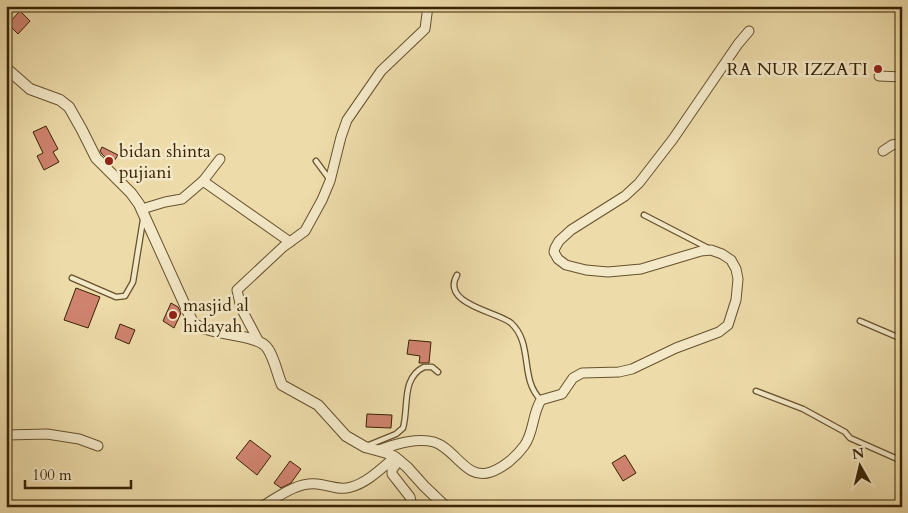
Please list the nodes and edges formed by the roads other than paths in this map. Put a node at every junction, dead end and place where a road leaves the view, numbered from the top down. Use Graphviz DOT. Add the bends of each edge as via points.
graph roads {
  1 [pos="429,7"];
  2 [pos="749,31"];
  3 [pos="6,68"];
  4 [pos="879,76"];
  5 [pos="902,77"];
  6 [pos="902,143"];
  7 [pos="883,151"];
  8 [pos="220,159"];
  9 [pos="316,161"];
  10 [pos="204,181"];
  11 [pos="330,181"];
  12 [pos="143,212"];
  13 [pos="644,215"];
  14 [pos="290,242"];
  15 [pos="711,250"];
  16 [pos="457,275"];
  17 [pos="72,278"];
  18 [pos="860,321"];
  19 [pos="902,339"];
  20 [pos="258,340"];
  21 [pos="438,372"];
  22 [pos="756,391"];
  23 [pos="541,400"];
  24 [pos="6,435"];
  25 [pos="98,446"];
  26 [pos="365,446"];
  27 [pos="378,450"];
  28 [pos="397,458"];
  29 [pos="902,461"];
  30 [pos="902,504"];
  31 [pos="261,507"];
  32 [pos="408,507"];
  33 [pos="446,507"];
  34 [pos="898,507"];
  1 -- 11 [label="street" via="425,29 380,71 347,120"];
  2 -- 15 [label="street" via="639,183 625,196 571,230 559,241 554,252 566,265 621,272"];
  3 -- 12 [label="street" via="33,91 60,100 69,107 94,155 131,194"];
  4 -- 5 [label="street"];
  6 -- 7 [label="street"];
  8 -- 10 [label="street"];
  9 -- 11 [label="lane"];
  10 -- 12 [label="street" via="182,199"];
  10 -- 14 [label="street"];
  11 -- 14 [label="street" via="305,231"];
  12 -- 17 [label="lane" via="133,282 125,296 116,297"];
  12 -- 20 [label="street" via="193,323 198,327"];
  13 -- 15 [label="lane"];
  14 -- 20 [label="street" via="237,290 240,305"];
  15 -- 23 [label="street" via="731,260 736,269 736,300 728,325 719,332 629,370 582,373 573,378 562,394"];
  16 -- 23 [label="lane" via="455,289 464,300 477,309 506,318 521,335 530,384"];
  18 -- 19 [label="lane"];
  20 -- 26 [label="street" via="268,348 282,385 318,405 344,434"];
  21 -- 26 [label="lane" via="432,367 424,367 412,375 403,428 384,440"];
  22 -- 29 [label="lane" via="803,409 850,438"];
  23 -- 27 [label="street" via="523,447 502,467 486,474 472,472 446,448 430,441 407,442"];
  24 -- 25 [label="street" via="48,434"];
  26 -- 27 [label="street"];
  27 -- 28 [label="street"];
  28 -- 31 [label="street" via="353,487 339,489 318,484 302,485"];
  28 -- 32 [label="street" via="392,472 410,497"];
  28 -- 33 [label="street"];
  30 -- 34 [label="street"];
}
